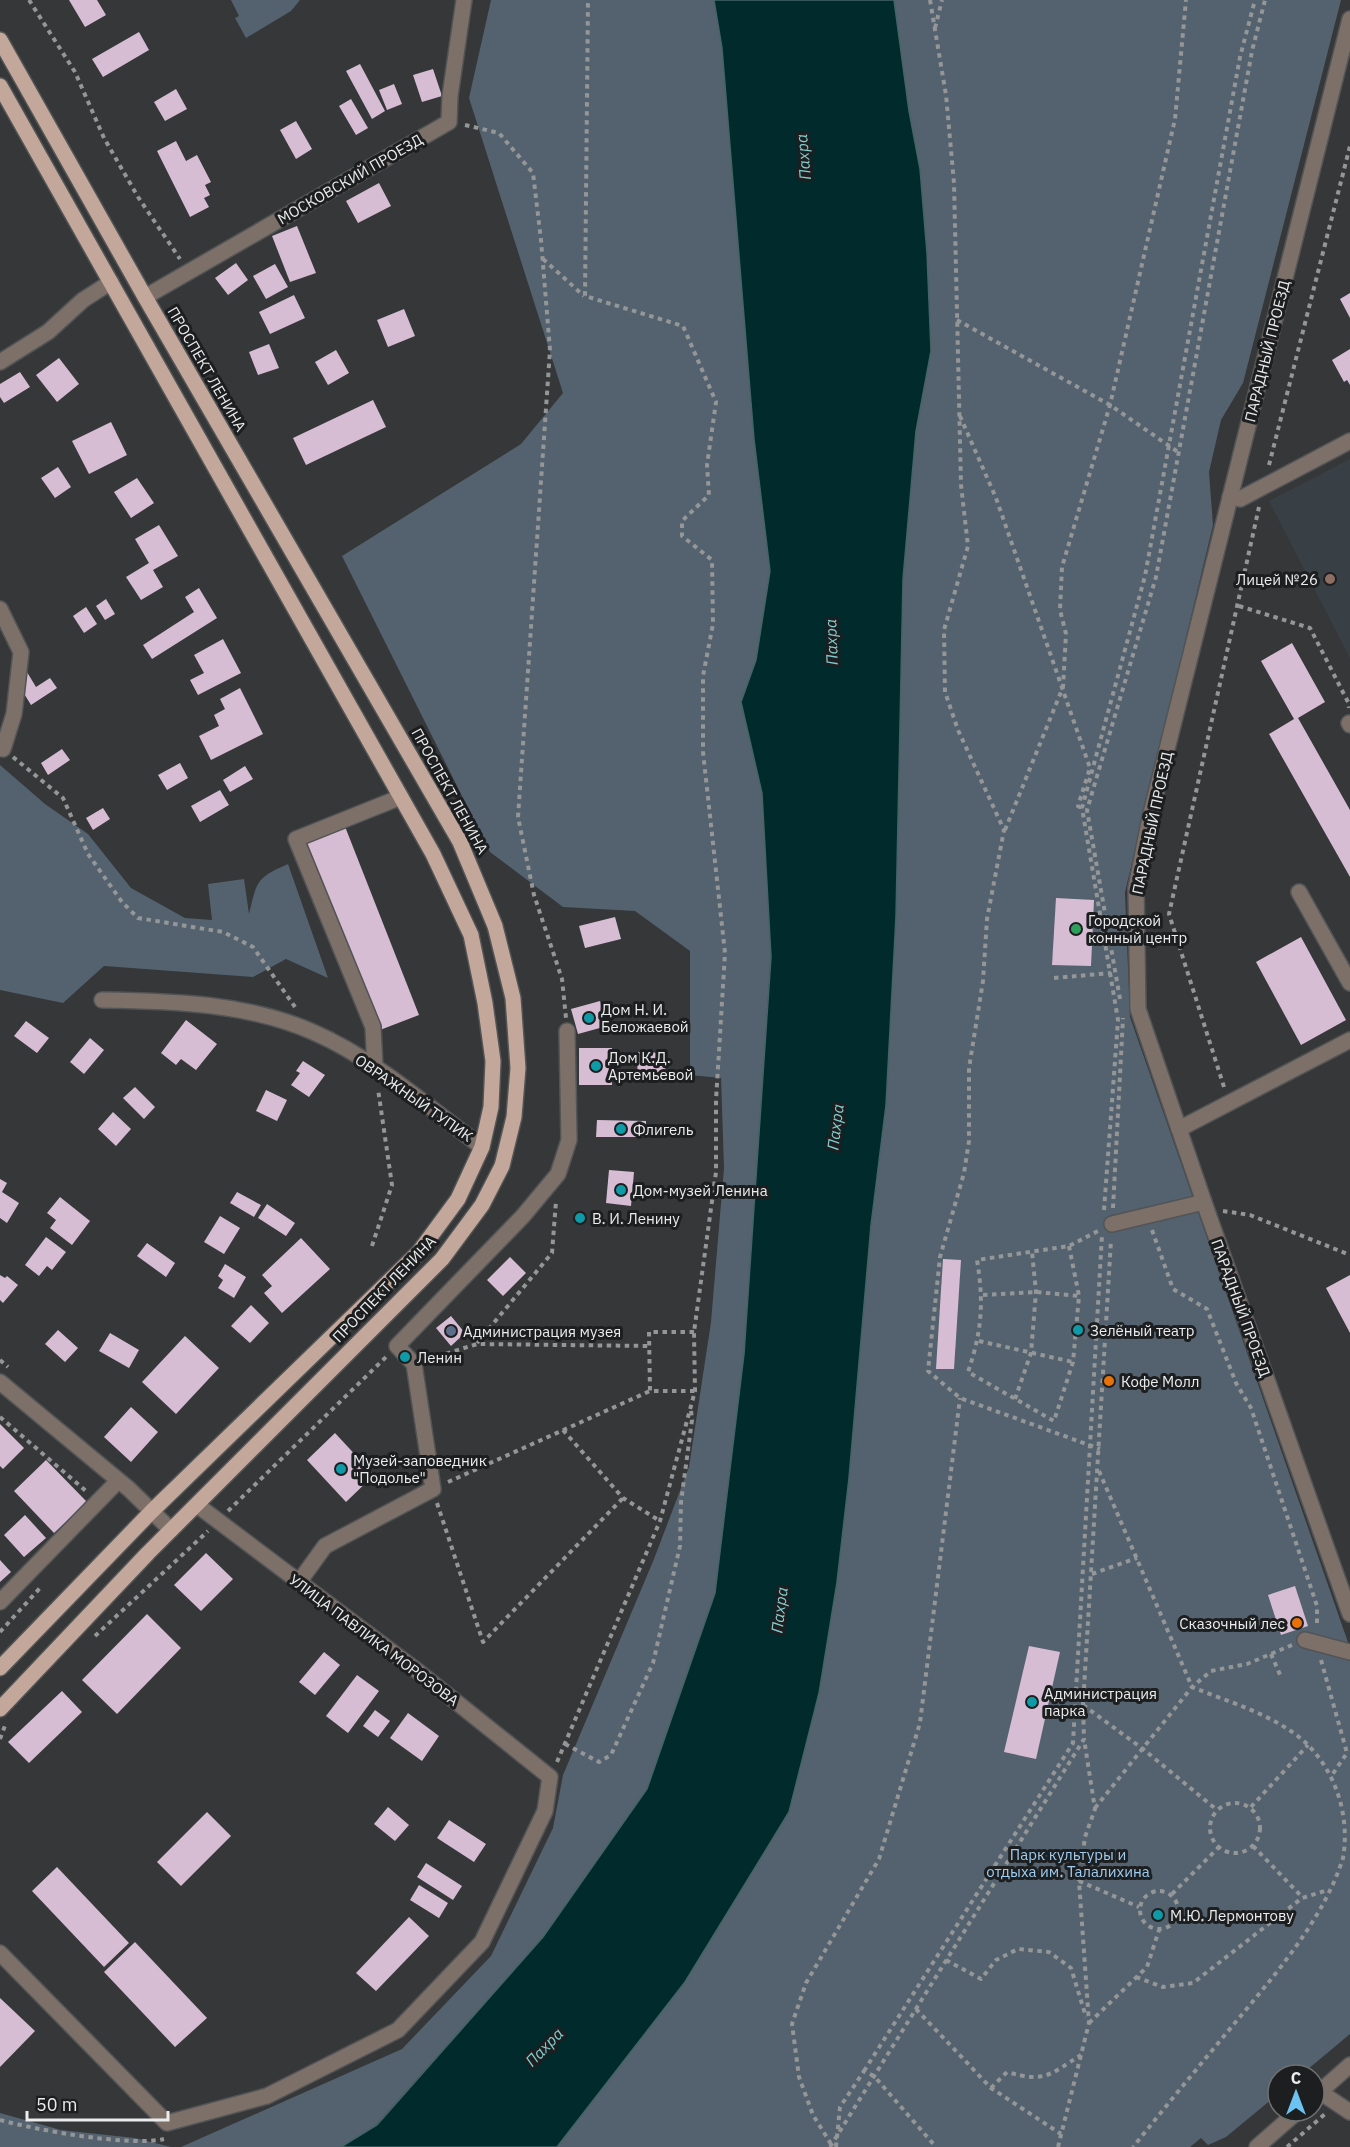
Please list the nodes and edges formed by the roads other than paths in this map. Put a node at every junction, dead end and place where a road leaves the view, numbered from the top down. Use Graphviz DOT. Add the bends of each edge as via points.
graph roads {
  1 [pos="464,0"];
  2 [pos="1350,19"];
  3 [pos="0,40"];
  4 [pos="1343,77"];
  5 [pos="0,86"];
  6 [pos="111,282"];
  7 [pos="145,297"];
  8 [pos="0,362"];
  9 [pos="1350,441"];
  10 [pos="1230,496"];
  11 [pos="0,609"];
  12 [pos="3,749"];
  13 [pos="401,797"];
  14 [pos="1299,892"];
  15 [pos="1350,983"];
  16 [pos="102,1000"];
  17 [pos="567,1031"];
  18 [pos="1350,1040"];
  19 [pos="375,1067"];
  20 [pos="1179,1129"];
  21 [pos="482,1147"];
  22 [pos="1205,1205"];
  23 [pos="1107,1226"];
  24 [pos="0,1382"];
  25 [pos="118,1481"];
  26 [pos="197,1505"];
  27 [pos="152,1512"];
  28 [pos="171,1530"];
  29 [pos="299,1582"];
  30 [pos="0,1602"];
  31 [pos="1350,1614"];
  32 [pos="1310,1641"];
  33 [pos="1350,1652"];
  34 [pos="0,1668"];
  35 [pos="5,1712"];
  36 [pos="0,1953"];
  37 [pos="1350,2065"];
  38 [pos="1326,2086"];
  39 [pos="1326,2099"];
  40 [pos="1344,2108"];
  41 [pos="1284,2123"];
  42 [pos="1257,2147"];
  1 -- 7 [label="street, МОСКОВСКИЙ ПРОЕЗД" via="449,122"];
  2 -- 4 [label="street, ПАРАДНЫЙ ПРОЕЗД"];
  3 -- 7 [label="main road, ПРОСПЕКТ ЛЕНИНА"];
  4 -- 10 [label="street, ПАРАДНЫЙ ПРОЕЗД"];
  5 -- 6 [label="main road, ПРОСПЕКТ ЛЕНИНА"];
  6 -- 8 [label="street" via="83,300 48,332"];
  6 -- 13 [label="main road, ПРОСПЕКТ ЛЕНИНА"];
  7 -- 26 [label="main road, ПРОСПЕКТ ЛЕНИНА" via="460,842 495,926 503,957 513,998 518,1068 514,1117 502,1166 482,1205 448,1250"];
  9 -- 10 [label="street" via="1240,499"];
  10 -- 20 [label="street, ПАРАДНЫЙ ПРОЕЗД" via="1136,888 1138,1009"];
  11 -- 12 [label="street" via="21,652 14,714"];
  13 -- 19 [label="street" via="296,839 373,1028"];
  13 -- 21 [label="main road, ПРОСПЕКТ ЛЕНИНА" via="471,935 486,1003 493,1061 491,1107"];
  14 -- 15 [label="street"];
  16 -- 19 [label="street, ОВРАЖНЫЙ ТУПИК" via="171,1001 258,1014 313,1032"];
  17 -- 29 [label="street" via="569,1140 558,1174 523,1216 397,1346 414,1364 433,1489 325,1546"];
  18 -- 20 [label="street"];
  19 -- 21 [label="street, ОВРАЖНЫЙ ТУПИК"];
  20 -- 22 [label="street, ПАРАДНЫЙ ПРОЕЗД"];
  21 -- 27 [label="main road, ПРОСПЕКТ ЛЕНИНА" via="458,1199 419,1252"];
  22 -- 23 [label="street"];
  22 -- 31 [label="street, ПАРАДНЫЙ ПРОЕЗД"];
  24 -- 25 [label="street"];
  25 -- 27 [label="street"];
  25 -- 30 [label="street"];
  26 -- 28 [label="main road, ПРОСПЕКТ ЛЕНИНА"];
  26 -- 29 [label="street, УЛИЦА ПАВЛИКА МОРОЗОВА"];
  27 -- 28 [label="street"];
  27 -- 34 [label="main road, ПРОСПЕКТ ЛЕНИНА"];
  28 -- 35 [label="main road, ПРОСПЕКТ ЛЕНИНА"];
  29 -- 36 [label="street, УЛИЦА ПАВЛИКА МОРОЗОВА" via="550,1777 545,1811 482,1942 398,2030 267,2096 173,2122"];
  32 -- 33 [label="street"];
  37 -- 38 [label="street"];
  39 -- 40 [label="street"];
  41 -- 42 [label="street"];
}
